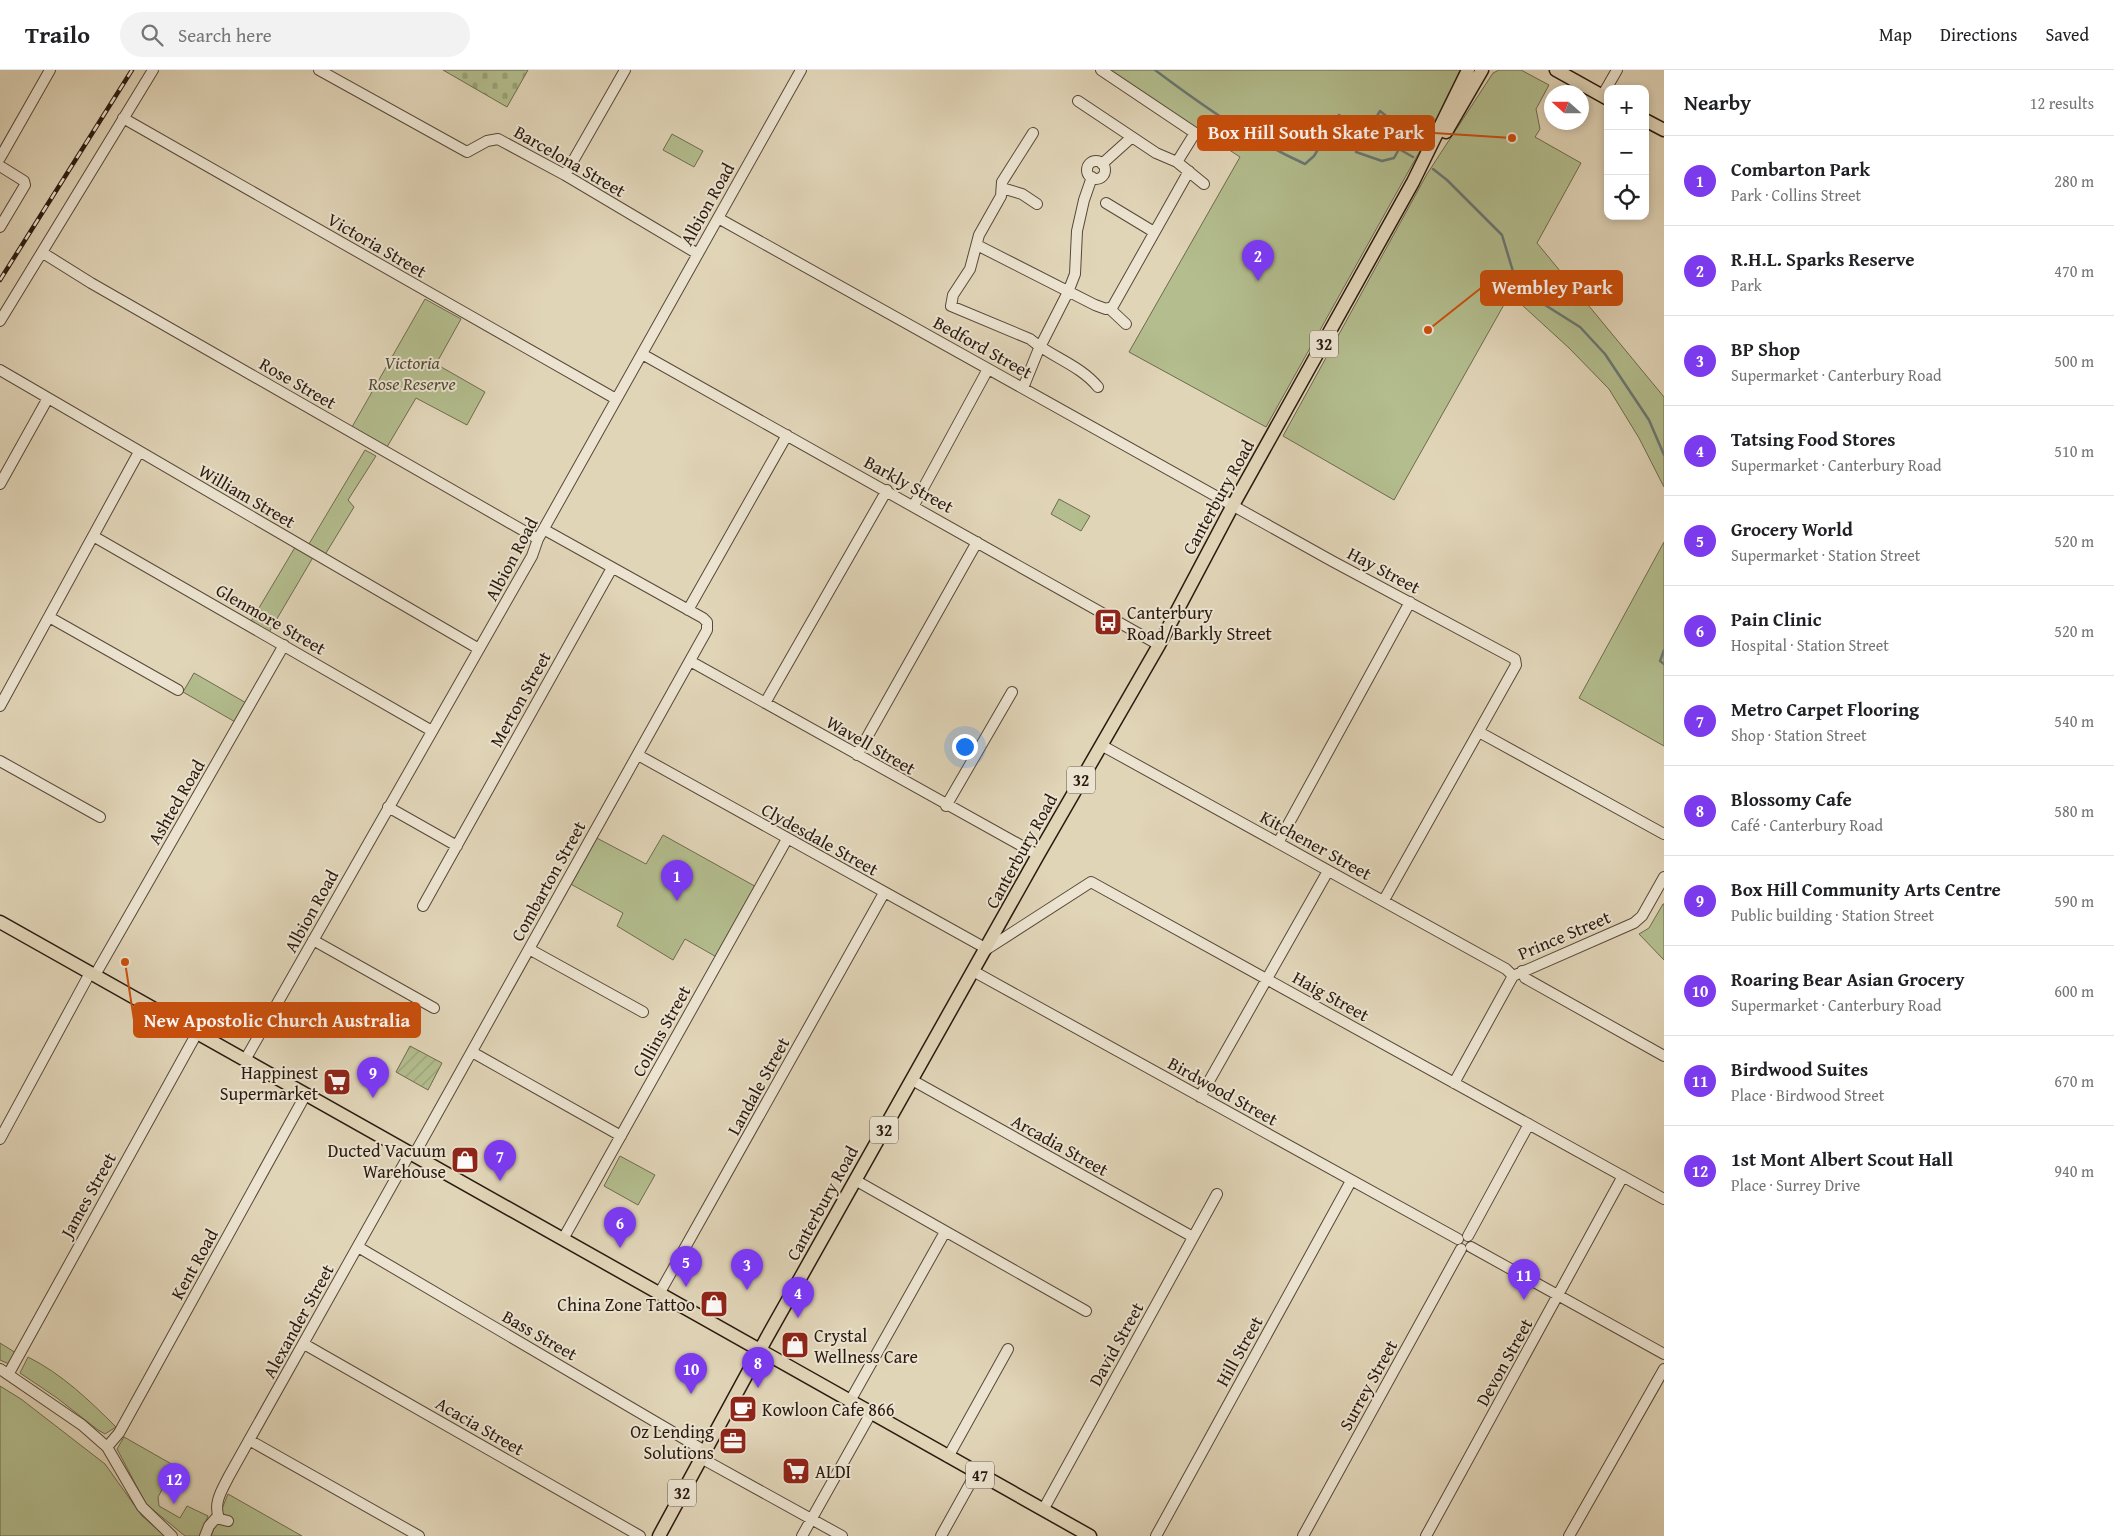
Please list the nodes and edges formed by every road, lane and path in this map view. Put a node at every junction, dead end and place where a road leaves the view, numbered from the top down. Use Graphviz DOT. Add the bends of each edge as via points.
graph roads {
  1 [pos="50,70"];
  2 [pos="153,70"];
  3 [pos="319,70"];
  4 [pos="625,70"];
  5 [pos="801,70"];
  6 [pos="1101,70"];
  7 [pos="1468,70"];
  8 [pos="1482,70"];
  9 [pos="1556,70"];
  10 [pos="1617,70"];
  11 [pos="1611,85"];
  12 [pos="1604,97"];
  13 [pos="1078,100"];
  14 [pos="123,118"];
  15 [pos="1649,122"];
  16 [pos="1664,130"];
  17 [pos="1033,133"];
  18 [pos="1132,137"];
  19 [pos="0,158"];
  20 [pos="1177,162"];
  21 [pos="0,166"];
  22 [pos="1189,171"];
  23 [pos="565,175"];
  24 [pos="1413,182"];
  25 [pos="1204,184"];
  26 [pos="1002,188"];
  27 [pos="1106,203"];
  28 [pos="1037,204"];
  29 [pos="718,218"];
  30 [pos="0,228"];
  31 [pos="1154,232"];
  32 [pos="977,245"];
  33 [pos="43,253"];
  34 [pos="698,254"];
  35 [pos="1069,291"];
  36 [pos="1109,308"];
  37 [pos="0,322"];
  38 [pos="1126,324"];
  39 [pos="1040,347"];
  40 [pos="642,354"];
  41 [pos="988,369"];
  42 [pos="0,370"];
  43 [pos="1098,387"];
  44 [pos="1023,388"];
  45 [pos="48,398"];
  46 [pos="616,399"];
  47 [pos="787,435"];
  48 [pos="139,452"];
  49 [pos="0,484"];
  50 [pos="887,490"];
  51 [pos="914,505"];
  52 [pos="1233,505"];
  53 [pos="545,530"];
  54 [pos="93,536"];
  55 [pos="538,539"];
  56 [pos="977,542"];
  57 [pos="612,568"];
  58 [pos="1410,602"];
  59 [pos="688,610"];
  60 [pos="49,616"];
  61 [pos="284,646"];
  62 [pos="1159,646"];
  63 [pos="479,650"];
  64 [pos="690,662"];
  65 [pos="178,690"];
  66 [pos="1012,692"];
  67 [pos="764,703"];
  68 [pos="0,706"];
  69 [pos="432,731"];
  70 [pos="1479,732"];
  71 [pos="1101,745"];
  72 [pos="638,755"];
  73 [pos="857,755"];
  74 [pos="0,760"];
  75 [pos="946,806"];
  76 [pos="388,807"];
  77 [pos="100,817"];
  78 [pos="1664,834"];
  79 [pos="787,839"];
  80 [pos="1278,843"];
  81 [pos="457,846"];
  82 [pos="1038,855"];
  83 [pos="1328,871"];
  84 [pos="1664,877"];
  85 [pos="884,893"];
  86 [pos="1384,900"];
  87 [pos="424,906"];
  88 [pos="0,922"];
  89 [pos="313,940"];
  90 [pos="529,949"];
  91 [pos="987,949"];
  92 [pos="973,971"];
  93 [pos="1522,971"];
  94 [pos="93,974"];
  95 [pos="1512,976"];
  96 [pos="1267,979"];
  97 [pos="434,1008"];
  98 [pos="643,1012"];
  99 [pos="197,1033"];
  100 [pos="472,1052"];
  101 [pos="1664,1056"];
  102 [pos="245,1060"];
  103 [pos="912,1080"];
  104 [pos="1454,1082"];
  105 [pos="306,1094"];
  106 [pos="1200,1097"];
  107 [pos="1529,1124"];
  108 [pos="621,1136"];
  109 [pos="0,1139"];
  110 [pos="412,1154"];
  111 [pos="1623,1176"];
  112 [pos="855,1180"];
  113 [pos="1351,1181"];
  114 [pos="1217,1194"];
  115 [pos="1664,1199"];
  116 [pos="946,1232"];
  117 [pos="1193,1237"];
  118 [pos="563,1239"];
  119 [pos="1465,1243"];
  120 [pos="358,1247"];
  121 [pos="659,1294"];
  122 [pos="1559,1295"];
  123 [pos="1086,1311"];
  124 [pos="304,1344"];
  125 [pos="1008,1349"];
  126 [pos="760,1350"];
  127 [pos="1664,1354"];
  128 [pos="1664,1369"];
  129 [pos="4,1371"];
  130 [pos="850,1401"];
  131 [pos="871,1413"];
  132 [pos="250,1440"];
  133 [pos="107,1447"];
  134 [pos="703,1454"];
  135 [pos="948,1457"];
  136 [pos="976,1472"];
  137 [pos="1043,1510"];
  138 [pos="812,1519"];
  139 [pos="1083,1534"];
  140 [pos="172,1536"];
  141 [pos="205,1536"];
  142 [pos="419,1536"];
  143 [pos="640,1536"];
  144 [pos="659,1536"];
  145 [pos="802,1536"];
  146 [pos="842,1536"];
  147 [pos="941,1536"];
  148 [pos="1156,1536"];
  149 [pos="1303,1536"];
  150 [pos="1426,1536"];
  151 [pos="1569,1536"];
  1 -- 19 [label="street"];
  2 -- 14 [label="street"];
  3 -- 23 [label="street, Barcelona Street" via="467,152 487,140 498,138"];
  4 -- 23 [label="street"];
  5 -- 29 [label="street, Albion Road"];
  6 -- 20 [label="street" via="1195,133"];
  7 -- 24 [label="main road, Canterbury Road / 32"];
  8 -- 24 [label="main road, Canterbury Road / 32"];
  9 -- 12 [label="main road"];
  10 -- 11 [label="street"];
  13 -- 18 [label="street"];
  14 -- 33 [label="street"];
  14 -- 46 [label="street, Victoria Street"];
  15 -- 16 [label="main road"];
  17 -- 26 [label="street" via="1002,182"];
  18 -- 20 [label="street"];
  18 -- 35 [label="street" via="1102,164 1096,161 1089,165 1087,170 1092,177 1076,232 1076,274"];
  20 -- 22 [label="street"];
  21 -- 30 [label="street" via="24,180 25,185"];
  22 -- 25 [label="street"];
  22 -- 31 [label="street"];
  23 -- 34 [label="street, Barcelona Street"];
  24 -- 52 [label="main road, Canterbury Road / 32"];
  26 -- 28 [label="street" via="1022,194"];
  26 -- 32 [label="street"];
  27 -- 31 [label="street"];
  29 -- 34 [label="street, Albion Road"];
  29 -- 41 [label="street, Bedford Street"];
  31 -- 36 [label="street"];
  32 -- 35 [label="street"];
  32 -- 39 [label="street" via="970,269 953,296 951,306 1030,339"];
  33 -- 37 [label="street"];
  33 -- 55 [label="street, Rose Street"];
  34 -- 40 [label="street, Albion Road"];
  35 -- 36 [label="street" via="1095,305"];
  35 -- 39 [label="street"];
  36 -- 38 [label="street"];
  39 -- 43 [label="street" via="1090,377"];
  39 -- 44 [label="street"];
  40 -- 46 [label="street, Albion Road"];
  40 -- 47 [label="street, Barkly Street"];
  41 -- 44 [label="street, Bedford Street"];
  41 -- 51 [label="street"];
  42 -- 45 [label="street, William Street"];
  44 -- 52 [label="street, Bedford Street"];
  45 -- 48 [label="street, William Street"];
  45 -- 49 [label="street"];
  46 -- 53 [label="street, Albion Road"];
  47 -- 50 [label="street, Barkly Street"];
  47 -- 59 [label="street"];
  48 -- 54 [label="street"];
  48 -- 63 [label="street, William Street"];
  50 -- 51 [label="street, Barkly Street"];
  50 -- 67 [label="street"];
  51 -- 56 [label="street, Barkly Street"];
  52 -- 58 [label="street, Hay Street"];
  52 -- 62 [label="main road, Canterbury Road / 32"];
  53 -- 55 [label="street, Albion Road"];
  53 -- 57 [label="street"];
  54 -- 60 [label="street"];
  54 -- 61 [label="street, Glenmore Street"];
  55 -- 63 [label="street, Albion Road" via="532,556"];
  56 -- 62 [label="street, Barkly Street"];
  56 -- 73 [label="street"];
  57 -- 59 [label="street"];
  57 -- 81 [label="street, Merton Street"];
  58 -- 70 [label="street, Hay Street" via="1515,659 1516,665"];
  58 -- 80 [label="street"];
  59 -- 64 [label="street, Combarton Street" via="706,622 707,630"];
  60 -- 65 [label="street"];
  60 -- 68 [label="street"];
  61 -- 69 [label="street, Glenmore Street"];
  61 -- 94 [label="street, Ashted Road"];
  62 -- 71 [label="main road, Canterbury Road / 32"];
  63 -- 69 [label="street, Albion Road"];
  64 -- 67 [label="street, Wavell Street"];
  64 -- 72 [label="street, Combarton Street"];
  66 -- 75 [label="street"];
  67 -- 73 [label="street, Wavell Street"];
  69 -- 76 [label="street, Albion Road"];
  70 -- 78 [label="street"];
  70 -- 86 [label="street"];
  71 -- 80 [label="street, Kitchener Street"];
  71 -- 82 [label="main road, Canterbury Road / 32"];
  72 -- 79 [label="street, Clydesdale Street"];
  72 -- 90 [label="street, Combarton Street"];
  73 -- 75 [label="street, Wavell Street"];
  74 -- 77 [label="street"];
  75 -- 82 [label="street, Wavell Street"];
  76 -- 81 [label="street"];
  76 -- 89 [label="street, Albion Road"];
  79 -- 85 [label="street, Clydesdale Street"];
  79 -- 108 [label="street, Collins Street"];
  80 -- 83 [label="street, Kitchener Street"];
  81 -- 87 [label="street, Merton Street"];
  82 -- 91 [label="main road, Canterbury Road / 32"];
  83 -- 86 [label="street, Kitchener Street"];
  83 -- 96 [label="street"];
  84 -- 93 [label="street, Prince Street" via="1642,916 1634,923"];
  85 -- 91 [label="street, Clydesdale Street"];
  85 -- 121 [label="street, Landale Street"];
  86 -- 95 [label="street, Kitchener Street" via="1506,969"];
  88 -- 94 [label="main road, 47"];
  89 -- 97 [label="street"];
  89 -- 102 [label="street, Albion Road"];
  90 -- 98 [label="street"];
  90 -- 100 [label="street, Combarton Street"];
  91 -- 92 [label="main road, Canterbury Road / 32"];
  91 -- 96 [label="street, Haig Street" via="1091,882"];
  92 -- 103 [label="main road, Canterbury Road / 32"];
  92 -- 106 [label="street, Birdwood Street"];
  93 -- 95 [label="street, Prince Street"];
  93 -- 101 [label="street" via="1525,978"];
  94 -- 99 [label="main road, 47"];
  94 -- 109 [label="street, Ashted Road"];
  95 -- 104 [label="street, Prince Street"];
  96 -- 104 [label="street, Haig Street"];
  96 -- 106 [label="street"];
  99 -- 102 [label="main road, 47"];
  99 -- 129 [label="street, James Street"];
  100 -- 108 [label="street"];
  100 -- 110 [label="street, Combarton Street"];
  102 -- 105 [label="main road, 47"];
  103 -- 112 [label="main road, Canterbury Road / 32"];
  103 -- 117 [label="street, Arcadia Street"];
  104 -- 107 [label="street, Haig Street"];
  105 -- 110 [label="main road, 47"];
  105 -- 133 [label="street, Kent Road" via="115,1440"];
  106 -- 113 [label="street, Birdwood Street"];
  107 -- 111 [label="street, Haig Street"];
  107 -- 119 [label="street, Surrey Street"];
  108 -- 118 [label="street, Collins Street"];
  110 -- 118 [label="main road, 47"];
  110 -- 120 [label="street, Alexander Street"];
  111 -- 115 [label="street, Haig Street"];
  111 -- 122 [label="street, Devon Street"];
  112 -- 116 [label="street"];
  112 -- 126 [label="main road, Canterbury Road / 32"];
  113 -- 119 [label="street, Birdwood Street"];
  113 -- 148 [label="street, Hill Street"];
  114 -- 117 [label="street, David Street"];
  116 -- 123 [label="street"];
  116 -- 130 [label="street"];
  117 -- 137 [label="street, David Street"];
  118 -- 121 [label="main road, 47"];
  119 -- 122 [label="street, Birdwood Street"];
  119 -- 149 [label="street, Surrey Street"];
  120 -- 124 [label="street, Alexander Street"];
  120 -- 134 [label="street, Bass Street"];
  121 -- 126 [label="main road, 47"];
  122 -- 127 [label="street, Birdwood Street"];
  122 -- 150 [label="street, Devon Street"];
  124 -- 132 [label="street, Alexander Street"];
  124 -- 143 [label="street, Acacia Street"];
  125 -- 135 [label="street"];
  126 -- 130 [label="main road, 47"];
  126 -- 134 [label="main road, Canterbury Road / 32"];
  128 -- 151 [label="street"];
  129 -- 133 [label="street" via="82,1425"];
  130 -- 131 [label="main road, 47"];
  131 -- 135 [label="main road, 47"];
  131 -- 138 [label="street"];
  132 -- 141 [label="street, Alexander Street" via="221,1492 217,1506 220,1520"];
  132 -- 142 [label="street"];
  133 -- 140 [label="street" via="142,1507"];
  134 -- 138 [label="street, Bass Street"];
  134 -- 144 [label="main road, Canterbury Road / 32"];
  135 -- 136 [label="main road, 47"];
  136 -- 137 [label="main road, 47"];
  136 -- 147 [label="street"];
  137 -- 139 [label="main road, 47"];
  138 -- 145 [label="street"];
  138 -- 146 [label="street, Bass Street"];
}
